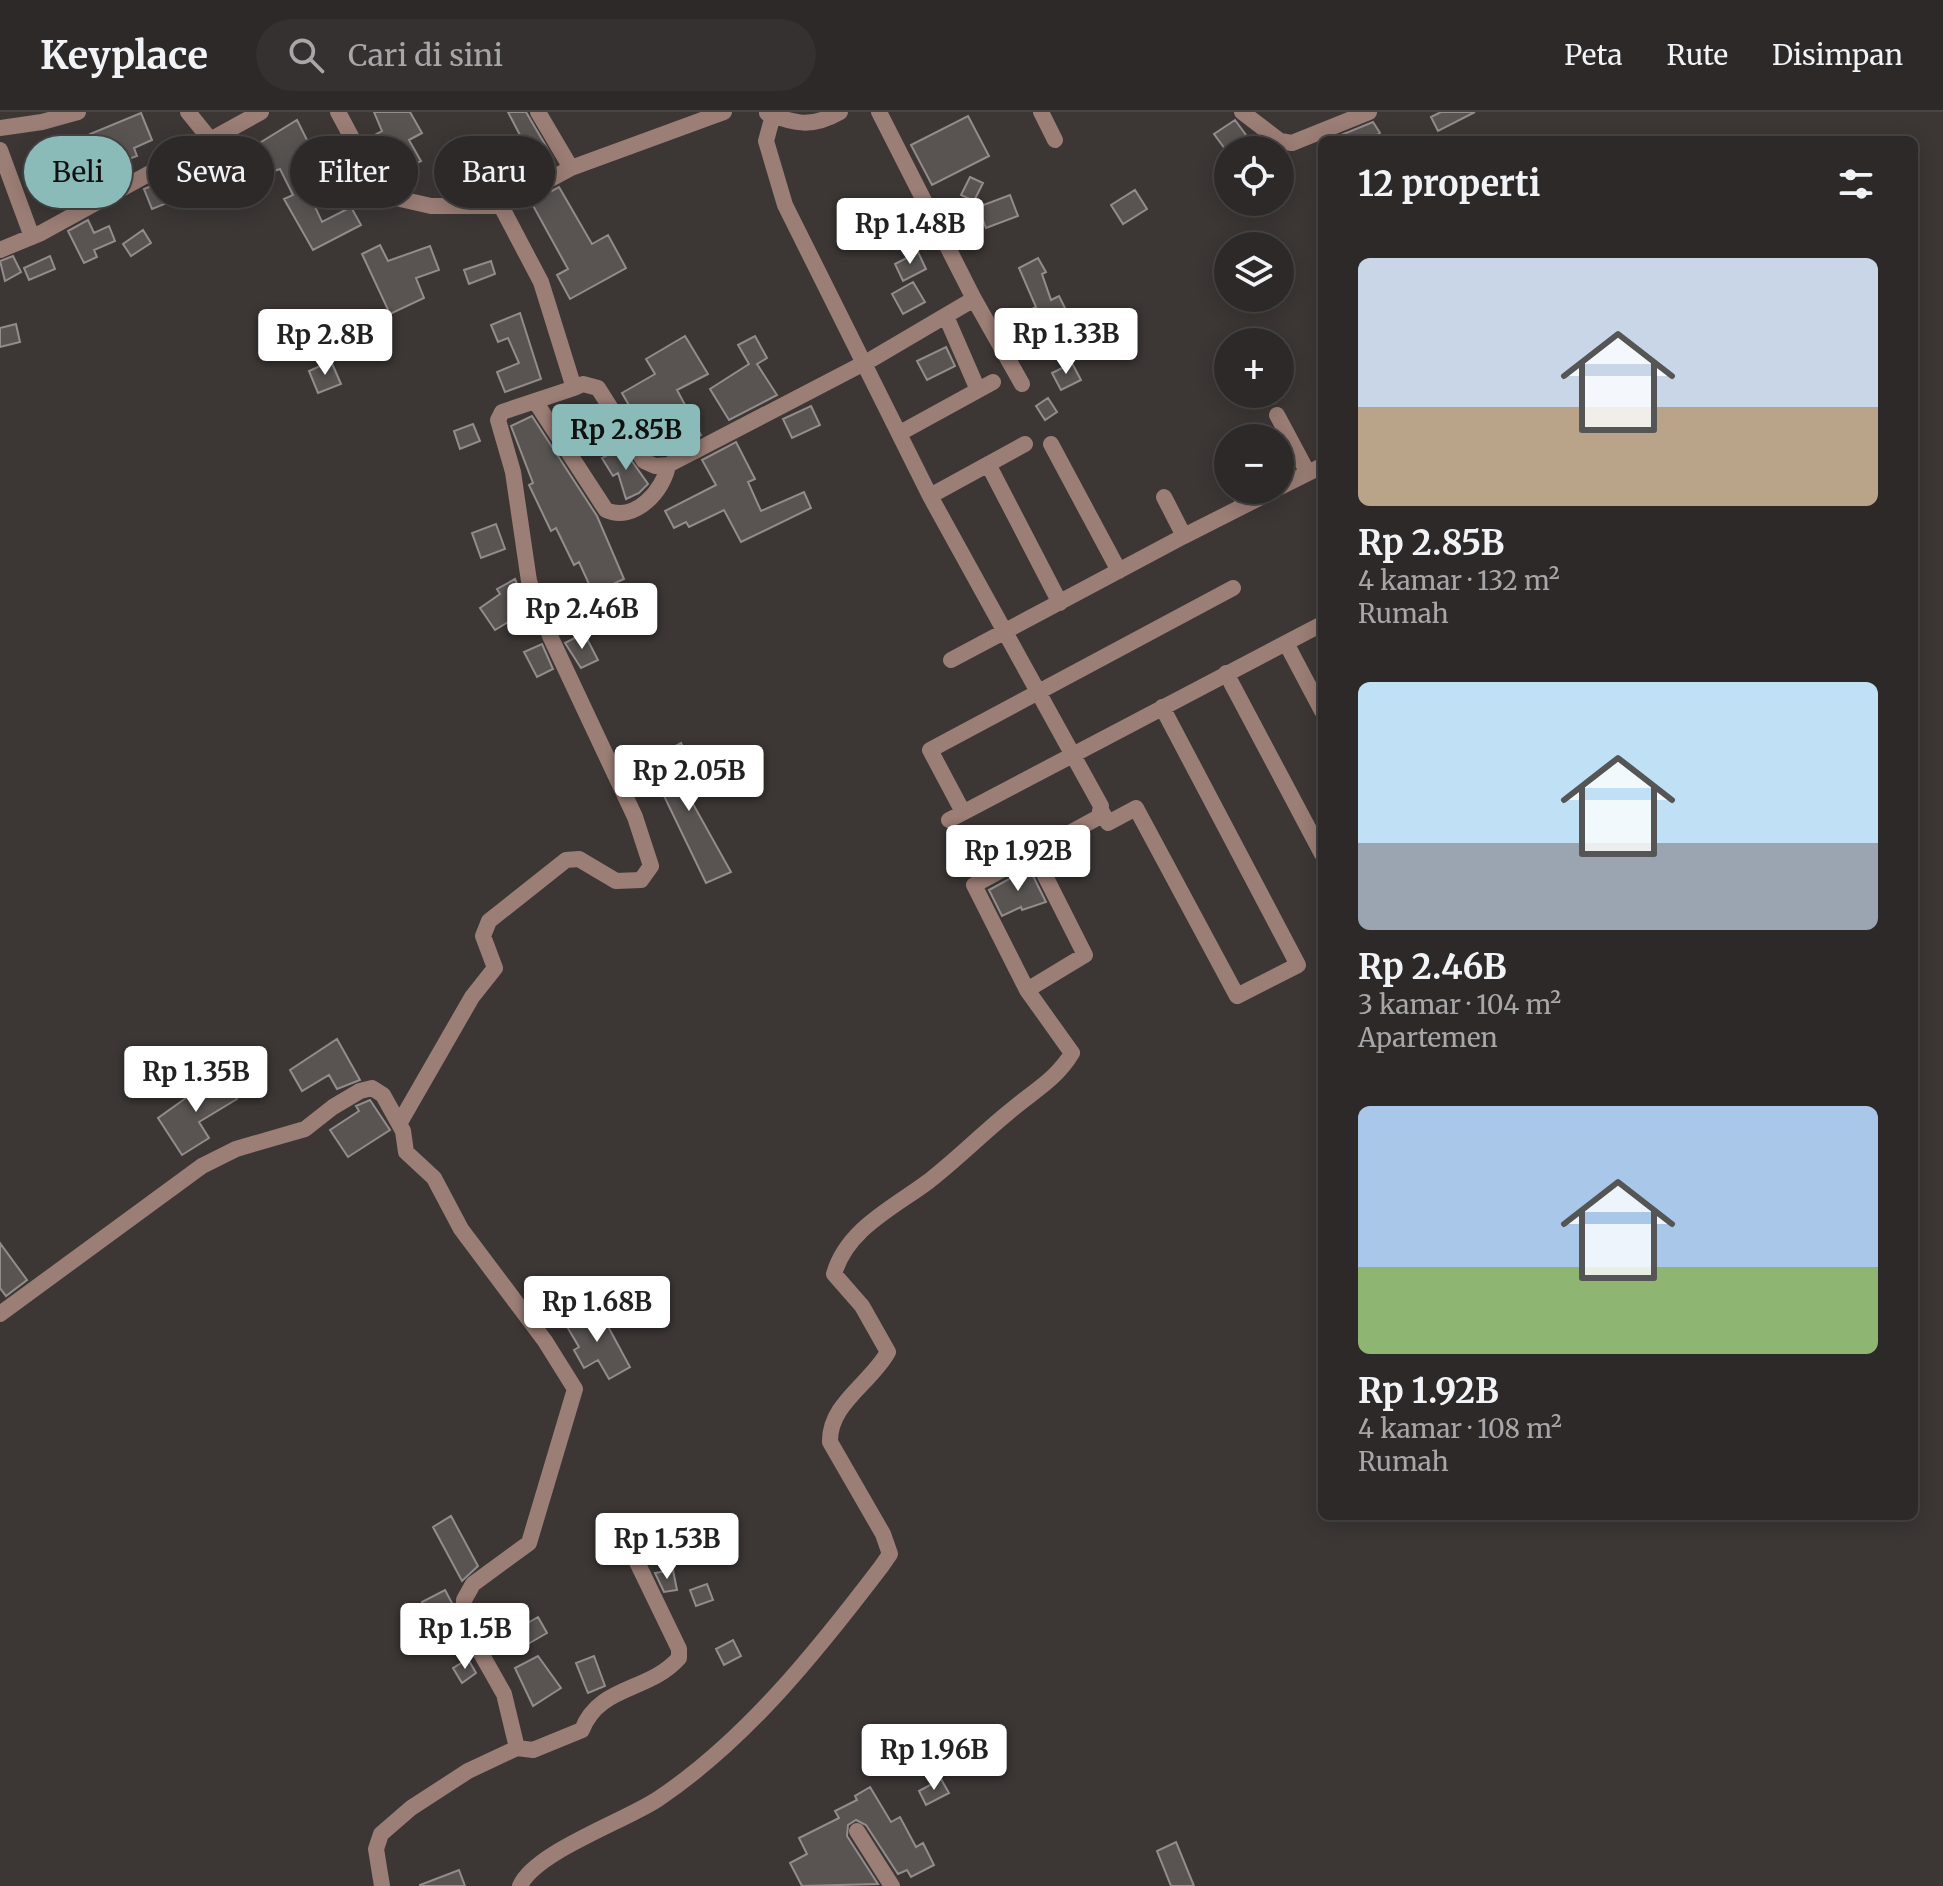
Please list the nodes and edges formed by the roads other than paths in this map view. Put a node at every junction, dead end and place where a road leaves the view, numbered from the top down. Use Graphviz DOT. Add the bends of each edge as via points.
graph roads {
  1 [pos="78,112"];
  2 [pos="188,112"];
  3 [pos="261,112"];
  4 [pos="338,112"];
  5 [pos="538,112"];
  6 [pos="724,112"];
  7 [pos="840,112"];
  8 [pos="879,112"];
  9 [pos="1041,112"];
  10 [pos="1242,112"];
  11 [pos="1369,112"];
  12 [pos="769,114"];
  13 [pos="0,128"];
  14 [pos="207,136"];
  15 [pos="213,136"];
  16 [pos="1055,140"];
  17 [pos="0,150"];
  18 [pos="571,168"];
  19 [pos="148,175"];
  20 [pos="555,177"];
  21 [pos="434,205"];
  22 [pos="502,208"];
  23 [pos="32,237"];
  24 [pos="0,250"];
  25 [pos="974,299"];
  26 [pos="948,321"];
  27 [pos="864,363"];
  28 [pos="1022,384"];
  29 [pos="574,388"];
  30 [pos="535,401"];
  31 [pos="1277,415"];
  32 [pos="900,433"];
  33 [pos="1025,444"];
  34 [pos="1051,444"];
  35 [pos="988,464"];
  36 [pos="668,465"];
  37 [pos="1315,470"];
  38 [pos="1294,480"];
  39 [pos="930,496"];
  40 [pos="1164,497"];
  41 [pos="1232,504"];
  42 [pos="1184,536"];
  43 [pos="1119,571"];
  44 [pos="1233,588"];
  45 [pos="1060,603"];
  46 [pos="1318,626"];
  47 [pos="1005,632"];
  48 [pos="1286,643"];
  49 [pos="951,660"];
  50 [pos="1226,673"];
  51 [pos="1037,691"];
  52 [pos="1318,703"];
  53 [pos="1162,707"];
  54 [pos="1072,754"];
  55 [pos="1102,812"];
  56 [pos="1318,846"];
  57 [pos="1033,852"];
  58 [pos="1027,990"];
  59 [pos="399,1124"];
  60 [pos="0,1314"];
  61 [pos="619,1555"];
  62 [pos="517,1748"];
  63 [pos="857,1831"];
  64 [pos="382,1886"];
  65 [pos="520,1886"];
  66 [pos="892,1886"];
  1 -- 13 [label="street"];
  2 -- 14 [label="street"];
  3 -- 15 [label="street"];
  4 -- 21 [label="street" via="369,170 396,198"];
  5 -- 18 [label="street"];
  6 -- 18 [label="street"];
  7 -- 12 [label="street" via="807,125"];
  8 -- 25 [label="street"];
  9 -- 16 [label="street"];
  10 -- 11 [label="street" via="1280,141 1292,143"];
  12 -- 27 [label="street" via="766,141 785,205"];
  17 -- 23 [label="street"];
  18 -- 20 [label="street"];
  19 -- 23 [label="street"];
  22 -- 29 [label="street" via="541,282"];
  23 -- 24 [label="street"];
  25 -- 27 [label="street"];
  25 -- 28 [label="street"];
  26 -- 32 [label="street" via="985,386"];
  27 -- 32 [label="street"];
  27 -- 36 [label="street"];
  29 -- 30 [label="street"];
  29 -- 36 [label="street" via="598,388 644,461"];
  30 -- 36 [label="street" via="612,513 650,498 661,488"];
  30 -- 59 [label="street" via="502,412 497,424 513,472 529,581 635,817 651,866 641,880 616,881 579,859 566,860 489,921 483,936 495,968 472,997"];
  31 -- 37 [label="street"];
  32 -- 39 [label="street"];
  33 -- 35 [label="street"];
  34 -- 43 [label="street"];
  35 -- 39 [label="street"];
  35 -- 45 [label="street"];
  37 -- 38 [label="street"];
  39 -- 47 [label="street"];
  40 -- 42 [label="street"];
  41 -- 42 [label="street"];
  42 -- 43 [label="street"];
  43 -- 45 [label="street"];
  44 -- 51 [label="street"];
  45 -- 47 [label="street"];
  46 -- 48 [label="street"];
  47 -- 49 [label="street"];
  47 -- 51 [label="street"];
  48 -- 50 [label="street"];
  48 -- 52 [label="street"];
  50 -- 53 [label="street"];
  50 -- 56 [label="street"];
  51 -- 54 [label="street"];
  51 -- 54 [label="street" via="930,750 956,816"];
  53 -- 54 [label="street"];
  53 -- 55 [label="street" via="1298,965 1237,996 1136,808 1108,823"];
  54 -- 55 [label="street"];
  55 -- 57 [label="street"];
  57 -- 58 [label="street" via="1085,955"];
  57 -- 58 [label="street" via="979,882 974,890"];
  58 -- 65 [label="street" via="1072,1053 1064,1067 860,1232 839,1255 834,1274 862,1306 888,1352 877,1371 839,1409 830,1425 830,1442 890,1554 761,1711 709,1759 641,1811 529,1872"];
  59 -- 60 [label="street" via="383,1095 372,1088 333,1107 305,1129 236,1149 202,1166"];
  59 -- 62 [label="street" via="406,1152 434,1178 461,1229 575,1389 529,1543 473,1584 464,1600 465,1625 504,1694"];
  61 -- 62 [label="street" via="635,1558 679,1658 650,1679 598,1703 582,1730 533,1750"];
  62 -- 64 [label="street" via="468,1771 381,1834 376,1849"];
  63 -- 66 [label="street"];
}
